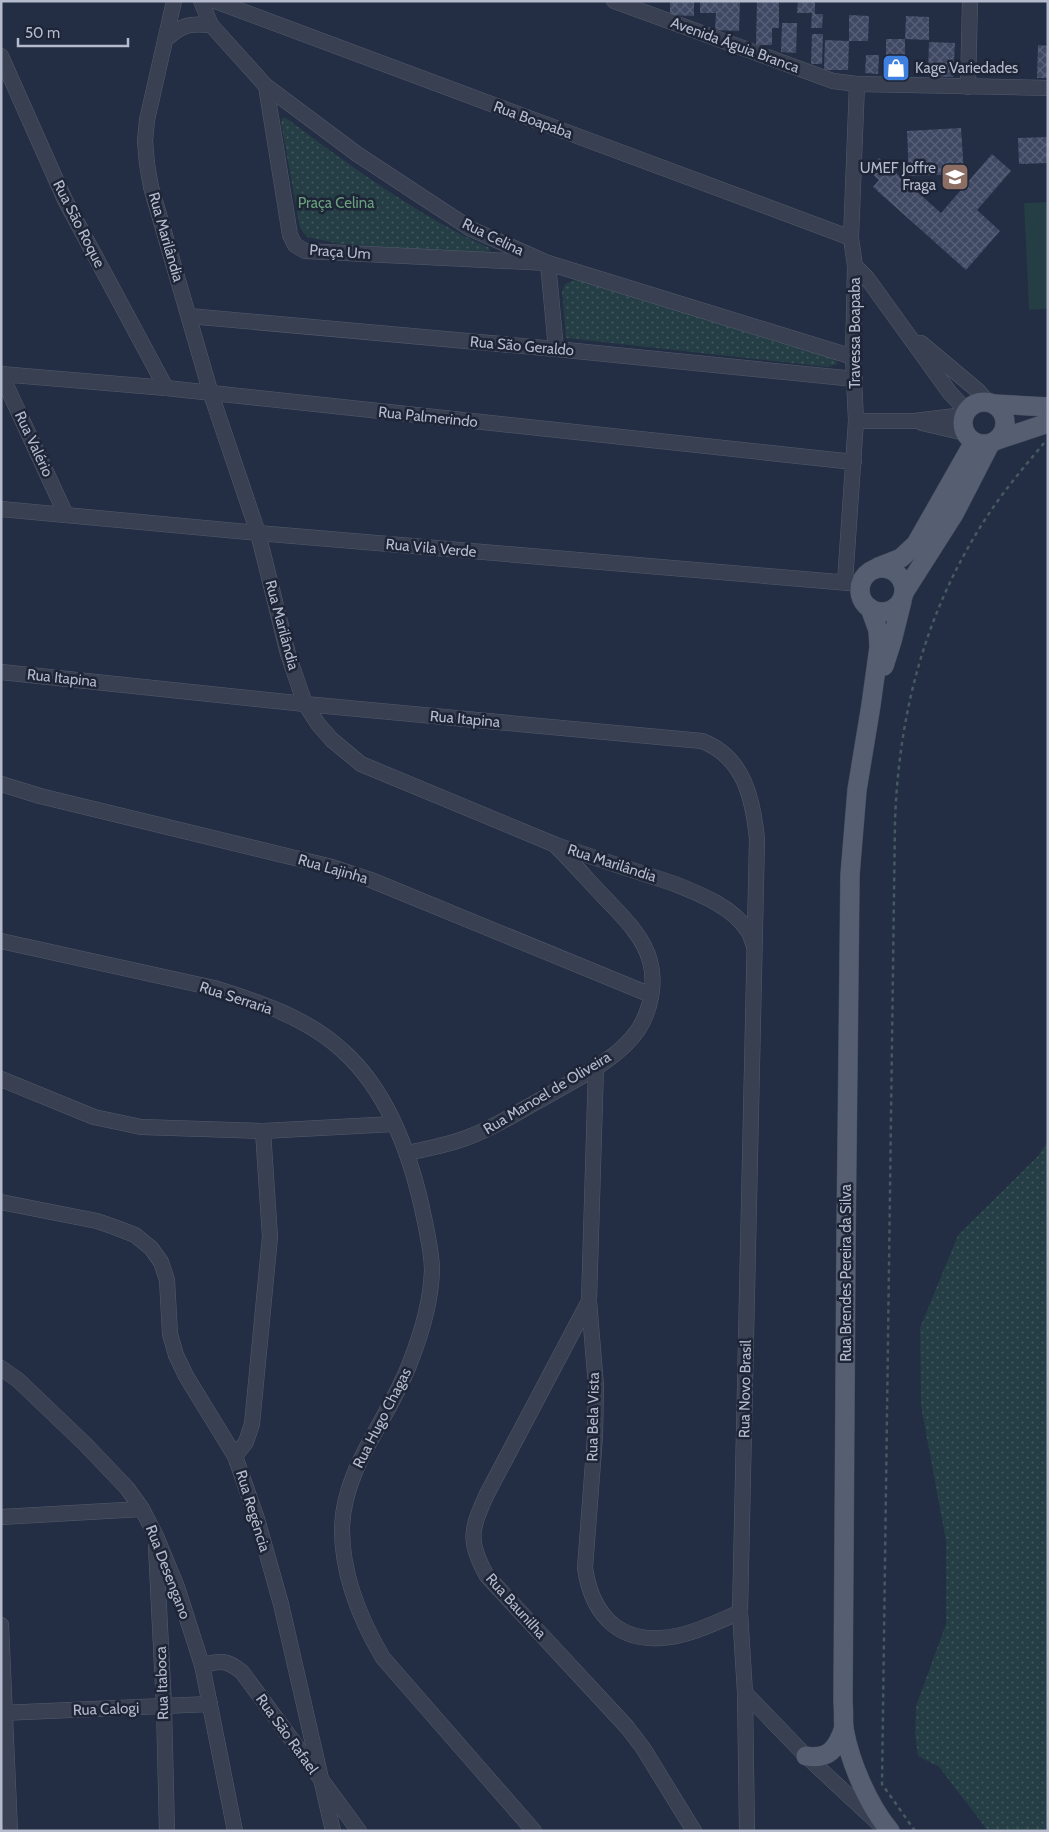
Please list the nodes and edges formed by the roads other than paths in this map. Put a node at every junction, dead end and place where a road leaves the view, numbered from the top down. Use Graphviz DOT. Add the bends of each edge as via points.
graph roads {
  1 [pos="174,1"];
  2 [pos="201,1"];
  3 [pos="214,1"];
  4 [pos="614,1"];
  5 [pos="970,1"];
  6 [pos="211,25"];
  7 [pos="165,40"];
  8 [pos="1,56"];
  9 [pos="856,84"];
  10 [pos="266,86"];
  11 [pos="968,87"];
  12 [pos="1048,88"];
  13 [pos="851,238"];
  14 [pos="548,263"];
  15 [pos="855,266"];
  16 [pos="189,316"];
  17 [pos="903,328"];
  18 [pos="556,349"];
  19 [pos="853,357"];
  20 [pos="1,374"];
  21 [pos="855,379"];
  22 [pos="166,388"];
  23 [pos="211,394"];
  24 [pos="990,402"];
  25 [pos="1048,407"];
  26 [pos="856,421"];
  27 [pos="973,427"];
  28 [pos="1047,431"];
  29 [pos="854,462"];
  30 [pos="1,509"];
  31 [pos="66,515"];
  32 [pos="258,534"];
  33 [pos="878,567"];
  34 [pos="853,583"];
  35 [pos="904,596"];
  36 [pos="870,608"];
  37 [pos="1,672"];
  38 [pos="305,704"];
  39 [pos="871,705"];
  40 [pos="1,784"];
  41 [pos="556,845"];
  42 [pos="1,941"];
  43 [pos="755,947"];
  44 [pos="651,995"];
  45 [pos="596,1067"];
  46 [pos="1,1079"];
  47 [pos="394,1124"];
  48 [pos="263,1130"];
  49 [pos="407,1153"];
  50 [pos="1,1202"];
  51 [pos="589,1302"];
  52 [pos="1,1368"];
  53 [pos="235,1456"];
  54 [pos="142,1509"];
  55 [pos="1,1516"];
  56 [pos="156,1536"];
  57 [pos="740,1612"];
  58 [pos="1,1625"];
  59 [pos="202,1665"];
  60 [pos="745,1693"];
  61 [pos="210,1704"];
  62 [pos="164,1707"];
  63 [pos="3,1713"];
  64 [pos="844,1728"];
  65 [pos="806,1756"];
  66 [pos="322,1782"];
  67 [pos="10,1831"];
  68 [pos="167,1831"];
  69 [pos="235,1831"];
  70 [pos="333,1831"];
  71 [pos="359,1831"];
  72 [pos="534,1831"];
  73 [pos="694,1831"];
  74 [pos="747,1831"];
  75 [pos="888,1831"];
  1 -- 7 [label="street, Rua Marilândia"];
  2 -- 6 [label="street, Rua Celina"];
  3 -- 13 [label="street, Rua Boapaba"];
  4 -- 9 [label="street, Avenida Águia Branca" via="833,81"];
  5 -- 11 [label="street"];
  6 -- 7 [label="street" via="186,25"];
  6 -- 10 [label="street, Rua Celina"];
  7 -- 16 [label="street, Rua Marilândia" via="147,120 147,164 151,188"];
  8 -- 22 [label="street, Rua São Roque" via="65,200"];
  9 -- 11 [label="street, Avenida Águia Branca"];
  9 -- 13 [label="street, Travessa Boapaba"];
  10 -- 14 [label="street, Rua Celina" via="357,154 471,229"];
  10 -- 14 [label="street, Praça Um" via="290,235 295,245 305,251"];
  11 -- 12 [label="street, Avenida Águia Branca"];
  13 -- 15 [label="street, Travessa Boapaba"];
  14 -- 18 [label="street"];
  14 -- 19 [label="street, Rua Celina"];
  15 -- 17 [label="street"];
  15 -- 19 [label="street, Travessa Boapaba"];
  16 -- 18 [label="street, Rua São Geraldo"];
  16 -- 23 [label="street, Rua Marilândia"];
  17 -- 24 [label="street"];
  17 -- 27 [label="street"];
  18 -- 21 [label="street, Rua São Geraldo"];
  19 -- 21 [label="street, Travessa Boapaba"];
  20 -- 22 [label="street, Rua Palmerindo"];
  20 -- 31 [label="street, Rua Valério"];
  21 -- 26 [label="street, Travessa Boapaba"];
  22 -- 23 [label="street, Rua Palmerindo"];
  23 -- 29 [label="street, Rua Palmerindo"];
  23 -- 32 [label="street, Rua Marilândia"];
  24 -- 25 [label="main road"];
  24 -- 27 [label="main road" via="972,405"];
  24 -- 27 [label="main road" via="1001,409 1005,417 1002,434"];
  26 -- 27 [label="street" via="914,421"];
  26 -- 29 [label="street, Travessa Boapaba"];
  27 -- 28 [label="main road"];
  27 -- 33 [label="main road" via="916,544 901,558"];
  27 -- 35 [label="main road, Rua Brendes Pereira da Silva" via="954,514"];
  29 -- 34 [label="street, Travessa Boapaba"];
  30 -- 31 [label="street, Rua Vila Verde"];
  31 -- 32 [label="street, Rua Vila Verde"];
  32 -- 34 [label="street, Rua Vila Verde"];
  32 -- 38 [label="street, Rua Marilândia" via="288,654"];
  33 -- 34 [label="main road"];
  33 -- 35 [label="main road" via="897,573 903,581"];
  34 -- 36 [label="main road"];
  35 -- 36 [label="main road" via="896,608 888,612"];
  35 -- 39 [label="main road, Rua Brendes Pereira da Silva"];
  36 -- 39 [label="main road, Rua Brendes Pereira da Silva" via="879,638"];
  37 -- 38 [label="street, Rua Itapina"];
  38 -- 41 [label="street, Rua Marilândia" via="332,740 361,764"];
  38 -- 43 [label="street, Rua Itapina" via="702,741 716,746 742,776 754,814 757,838"];
  39 -- 64 [label="main road, Rua Brendes Pereira da Silva" via="857,790 850,875"];
  40 -- 44 [label="street, Rua Lajinha" via="332,867"];
  41 -- 43 [label="street, Rua Marilândia" via="692,891 738,921 748,931"];
  41 -- 44 [label="street, Rua Manoel de Oliveira" via="630,924 642,942 650,960"];
  42 -- 47 [label="street, Rua Serraria" via="214,988 288,1016 319,1032 344,1051 366,1075"];
  43 -- 57 [label="street, Rua Novo Brasil"];
  44 -- 45 [label="street, Rua Manoel de Oliveira" via="639,1029"];
  45 -- 49 [label="street, Rua Manoel de Oliveira" via="487,1130 458,1141"];
  45 -- 51 [label="street, Rua Bela Vista"];
  46 -- 48 [label="street" via="94,1117 120,1123 141,1127"];
  47 -- 48 [label="street"];
  47 -- 49 [label="street, Rua Serraria"];
  48 -- 53 [label="street, Rua Regência" via="270,1238 252,1424 246,1442"];
  49 -- 72 [label="street, Rua Hugo Chagas" via="430,1245 432,1269 429,1292 420,1333 403,1381 353,1475 342,1528 344,1558 357,1607 383,1658"];
  50 -- 53 [label="street" via="97,1221 135,1235 151,1248 161,1262 167,1280 170,1334 176,1356"];
  51 -- 57 [label="street, Rua Bela Vista" via="596,1386 585,1568 594,1602 618,1629 638,1636 659,1638 682,1634"];
  51 -- 73 [label="street, Rua Baunilha" via="487,1494 475,1520 472,1539 477,1559 487,1576 627,1727"];
  52 -- 54 [label="street, Rua Desengano" via="18,1380 85,1444 127,1488"];
  53 -- 66 [label="street, Rua Regência" via="281,1604"];
  54 -- 55 [label="street"];
  54 -- 56 [label="street, Rua Desengano"];
  56 -- 59 [label="street, Rua Desengano" via="177,1587"];
  56 -- 62 [label="street, Rua Itaboca"];
  57 -- 60 [label="street, Rua Novo Brasil"];
  58 -- 63 [label="street"];
  59 -- 61 [label="street, Rua Desengano"];
  59 -- 66 [label="street, Rua São Rafael" via="232,1664 242,1672"];
  60 -- 65 [label="street"];
  60 -- 74 [label="street, Rua Novo Brasil"];
  61 -- 62 [label="street, Rua Calogi"];
  61 -- 69 [label="street, Rua Desengano"];
  62 -- 63 [label="street, Rua Calogi"];
  62 -- 68 [label="street, Rua Itaboca"];
  63 -- 67 [label="street"];
  64 -- 65 [label="main road" via="831,1752 814,1758"];
  64 -- 75 [label="main road, Rua Brendes Pereira da Silva" via="858,1776"];
  65 -- 75 [label="street"];
  66 -- 70 [label="street, Rua Regência"];
  66 -- 71 [label="street, Rua São Rafael"];
}
